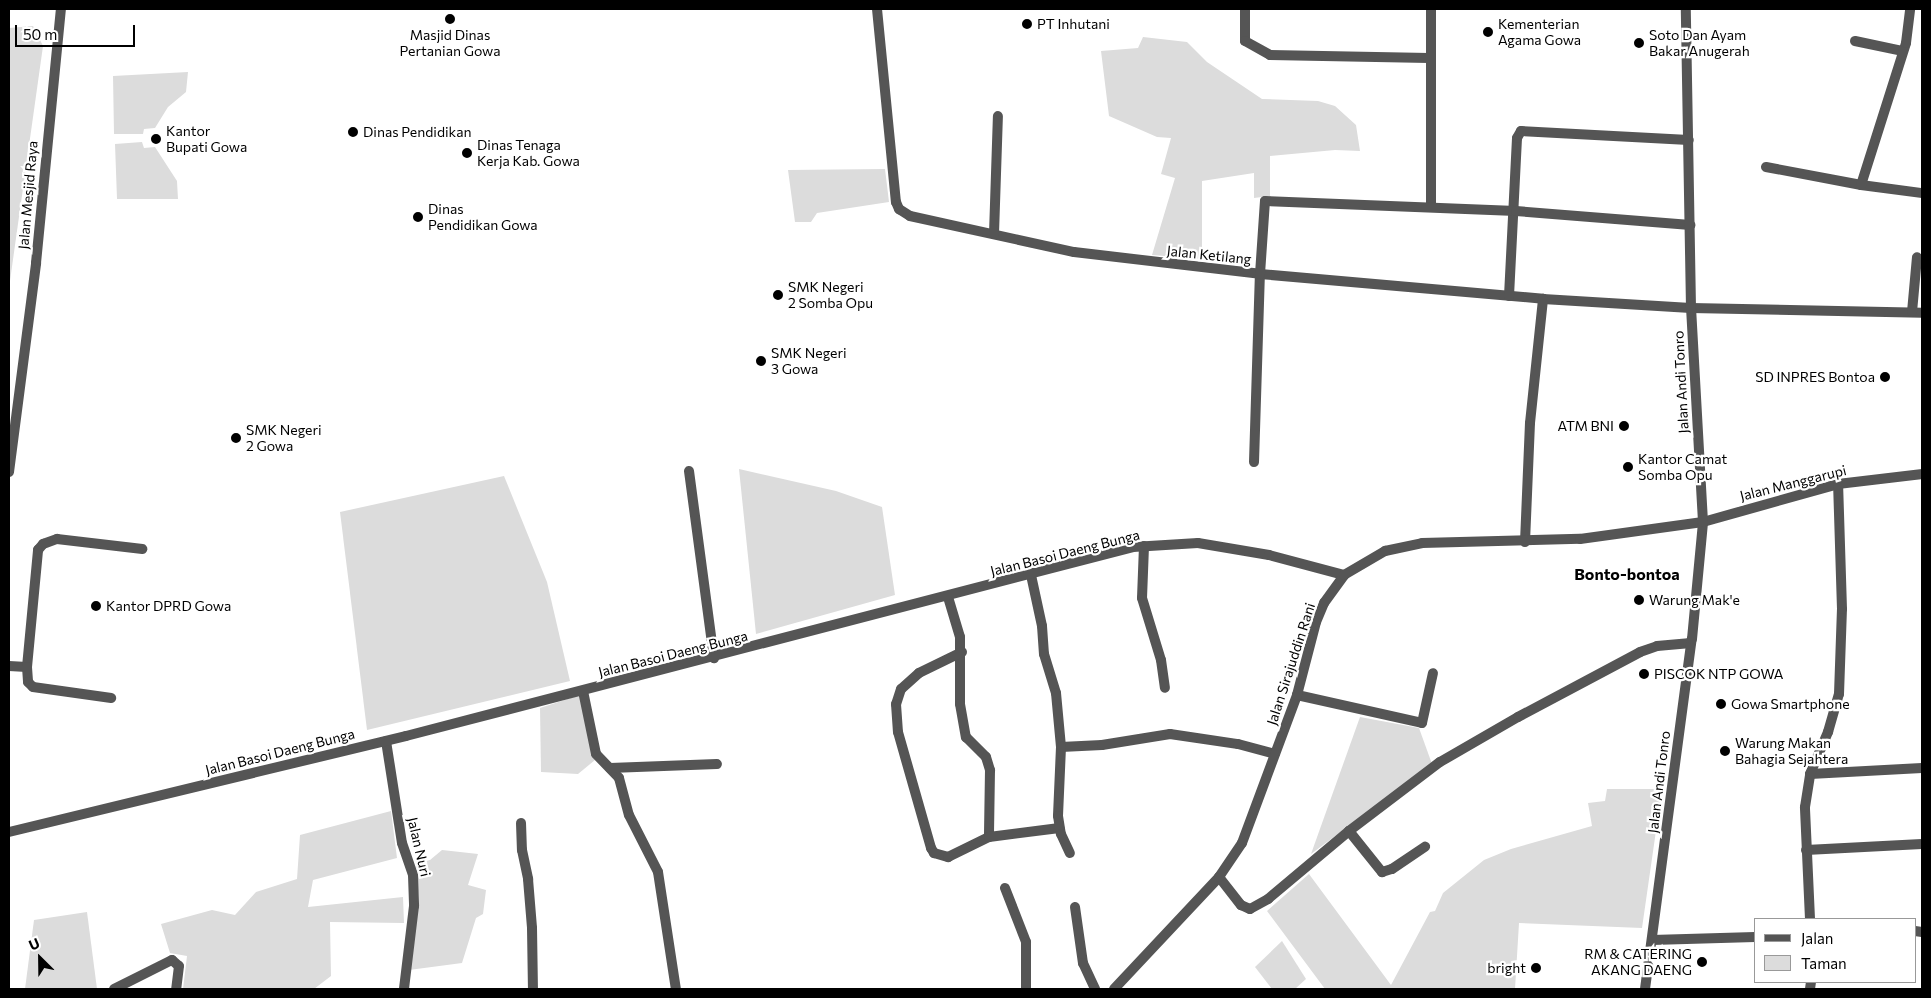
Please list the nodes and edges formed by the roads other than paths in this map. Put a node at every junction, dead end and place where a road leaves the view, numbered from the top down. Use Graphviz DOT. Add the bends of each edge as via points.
graph roads {
  1 [pos="61,9"];
  2 [pos="877,9"];
  3 [pos="1245,9"];
  4 [pos="1431,9"];
  5 [pos="1686,9"];
  6 [pos="1910,9"];
  7 [pos="1855,41"];
  8 [pos="1902,51"];
  9 [pos="1430,58"];
  10 [pos="998,116"];
  11 [pos="1689,140"];
  12 [pos="1766,167"];
  13 [pos="1861,185"];
  14 [pos="1922,193"];
  15 [pos="1431,206"];
  16 [pos="1516,211"];
  17 [pos="1690,225"];
  18 [pos="994,234"];
  19 [pos="1917,257"];
  20 [pos="1260,274"];
  21 [pos="1509,296"];
  22 [pos="1543,299"];
  23 [pos="1691,308"];
  24 [pos="1917,312"];
  25 [pos="1254,462"];
  26 [pos="689,471"];
  27 [pos="9,472"];
  28 [pos="1922,474"];
  29 [pos="1838,484"];
  30 [pos="1702,522"];
  31 [pos="1525,542"];
  32 [pos="1144,546"];
  33 [pos="142,549"];
  34 [pos="1032,575"];
  35 [pos="1344,575"];
  36 [pos="948,597"];
  37 [pos="1691,643"];
  38 [pos="962,652"];
  39 [pos="714,658"];
  40 [pos="9,666"];
  41 [pos="27,667"];
  42 [pos="1433,673"];
  43 [pos="1165,688"];
  44 [pos="583,691"];
  45 [pos="1297,695"];
  46 [pos="111,698"];
  47 [pos="386,741"];
  48 [pos="1061,747"];
  49 [pos="1276,754"];
  50 [pos="717,764"];
  51 [pos="610,768"];
  52 [pos="1922,768"];
  53 [pos="1810,774"];
  54 [pos="521,823"];
  55 [pos="1059,828"];
  56 [pos="1349,831"];
  57 [pos="9,832"];
  58 [pos="989,837"];
  59 [pos="1922,844"];
  60 [pos="1425,847"];
  61 [pos="1806,850"];
  62 [pos="1070,852"];
  63 [pos="1219,877"];
  64 [pos="1005,888"];
  65 [pos="1075,907"];
  66 [pos="1810,918"];
  67 [pos="1754,937"];
  68 [pos="1652,940"];
  69 [pos="114,989"];
  70 [pos="176,989"];
  71 [pos="404,989"];
  72 [pos="533,989"];
  73 [pos="676,989"];
  74 [pos="1026,989"];
  75 [pos="1095,989"];
  76 [pos="1114,989"];
  77 [pos="1645,989"];
  1 -- 27 [label="street, Jalan Mesjid Raya" via="36,263"];
  2 -- 18 [label="street, Jalan Ketilang" via="899,209 910,216"];
  3 -- 9 [label="street" via="1245,41 1270,55"];
  4 -- 9 [label="street"];
  5 -- 11 [label="street, Jalan Andi Tonro"];
  6 -- 8 [label="street"];
  7 -- 8 [label="street"];
  8 -- 13 [label="street"];
  9 -- 15 [label="street"];
  10 -- 18 [label="street"];
  11 -- 16 [label="street" via="1521,131 1517,138"];
  11 -- 17 [label="street, Jalan Andi Tonro"];
  12 -- 13 [label="street"];
  13 -- 14 [label="street"];
  15 -- 16 [label="street"];
  15 -- 20 [label="street" via="1265,201"];
  16 -- 17 [label="street"];
  16 -- 21 [label="street"];
  17 -- 23 [label="street, Jalan Andi Tonro"];
  18 -- 20 [label="street, Jalan Ketilang" via="1094,255"];
  19 -- 24 [label="street"];
  20 -- 21 [label="street, Jalan Ketilang"];
  20 -- 25 [label="street"];
  21 -- 22 [label="street, Jalan Ketilang"];
  22 -- 23 [label="street, Jalan Ketilang"];
  22 -- 31 [label="street" via="1530,423"];
  23 -- 24 [label="street, Jalan Ketilang"];
  23 -- 30 [label="street, Jalan Andi Tonro"];
  26 -- 39 [label="street"];
  28 -- 29 [label="street, Jalan Manggarupi"];
  29 -- 30 [label="street, Jalan Manggarupi"];
  29 -- 53 [label="street" via="1842,609 1839,694 1828,732"];
  30 -- 31 [label="street, Jalan Sirajuddin Rani" via="1580,539"];
  30 -- 37 [label="street, Jalan Andi Tonro"];
  31 -- 35 [label="street, Jalan Sirajuddin Rani" via="1442,542 1398,547 1368,558"];
  32 -- 34 [label="street, Jalan Basoi Daeng Bunga"];
  32 -- 35 [label="street, Jalan Basoi Daeng Bunga" via="1198,543 1269,555"];
  32 -- 43 [label="street" via="1142,598 1163,666"];
  33 -- 41 [label="street" via="57,540 40,547"];
  34 -- 36 [label="street, Jalan Basoi Daeng Bunga"];
  34 -- 48 [label="street" via="1044,654 1056,692"];
  35 -- 45 [label="street, Jalan Sirajuddin Rani" via="1328,596 1316,622"];
  36 -- 38 [label="street"];
  36 -- 39 [label="street, Jalan Basoi Daeng Bunga"];
  37 -- 56 [label="street" via="1657,646 1640,652 1518,717 1440,762"];
  37 -- 68 [label="street, Jalan Andi Tonro"];
  38 -- 58 [label="street" via="959,674 966,737 986,757 990,770"];
  38 -- 58 [label="street" via="919,673 901,689 896,704 898,732 934,853 948,858"];
  39 -- 44 [label="street, Jalan Basoi Daeng Bunga"];
  40 -- 41 [label="street"];
  41 -- 46 [label="street" via="28,682 33,687"];
  42 -- 45 [label="street" via="1422,723"];
  44 -- 47 [label="street, Jalan Basoi Daeng Bunga"];
  44 -- 51 [label="street" via="596,754"];
  45 -- 49 [label="street, Jalan Sirajuddin Rani"];
  47 -- 57 [label="street, Jalan Basoi Daeng Bunga"];
  47 -- 71 [label="street, Jalan Nuri" via="402,843 413,875 414,906"];
  48 -- 49 [label="street" via="1102,745 1170,734 1238,744"];
  48 -- 55 [label="street"];
  49 -- 63 [label="street, Jalan Sirajuddin Rani" via="1249,828"];
  50 -- 51 [label="street"];
  51 -- 73 [label="street" via="619,778 629,815 658,872"];
  52 -- 53 [label="street"];
  53 -- 61 [label="street"];
  54 -- 72 [label="street" via="532,928"];
  55 -- 58 [label="street"];
  55 -- 62 [label="street"];
  56 -- 60 [label="street" via="1382,872"];
  56 -- 63 [label="street" via="1255,908 1242,905"];
  59 -- 61 [label="street"];
  61 -- 66 [label="street"];
  63 -- 76 [label="street, Jalan Sirajuddin Rani"];
  64 -- 74 [label="street" via="1026,942"];
  65 -- 75 [label="street" via="1082,963"];
  67 -- 68 [label="street"];
  68 -- 77 [label="street, Jalan Andi Tonro"];
  69 -- 70 [label="street" via="172,960 178,966"];
}
